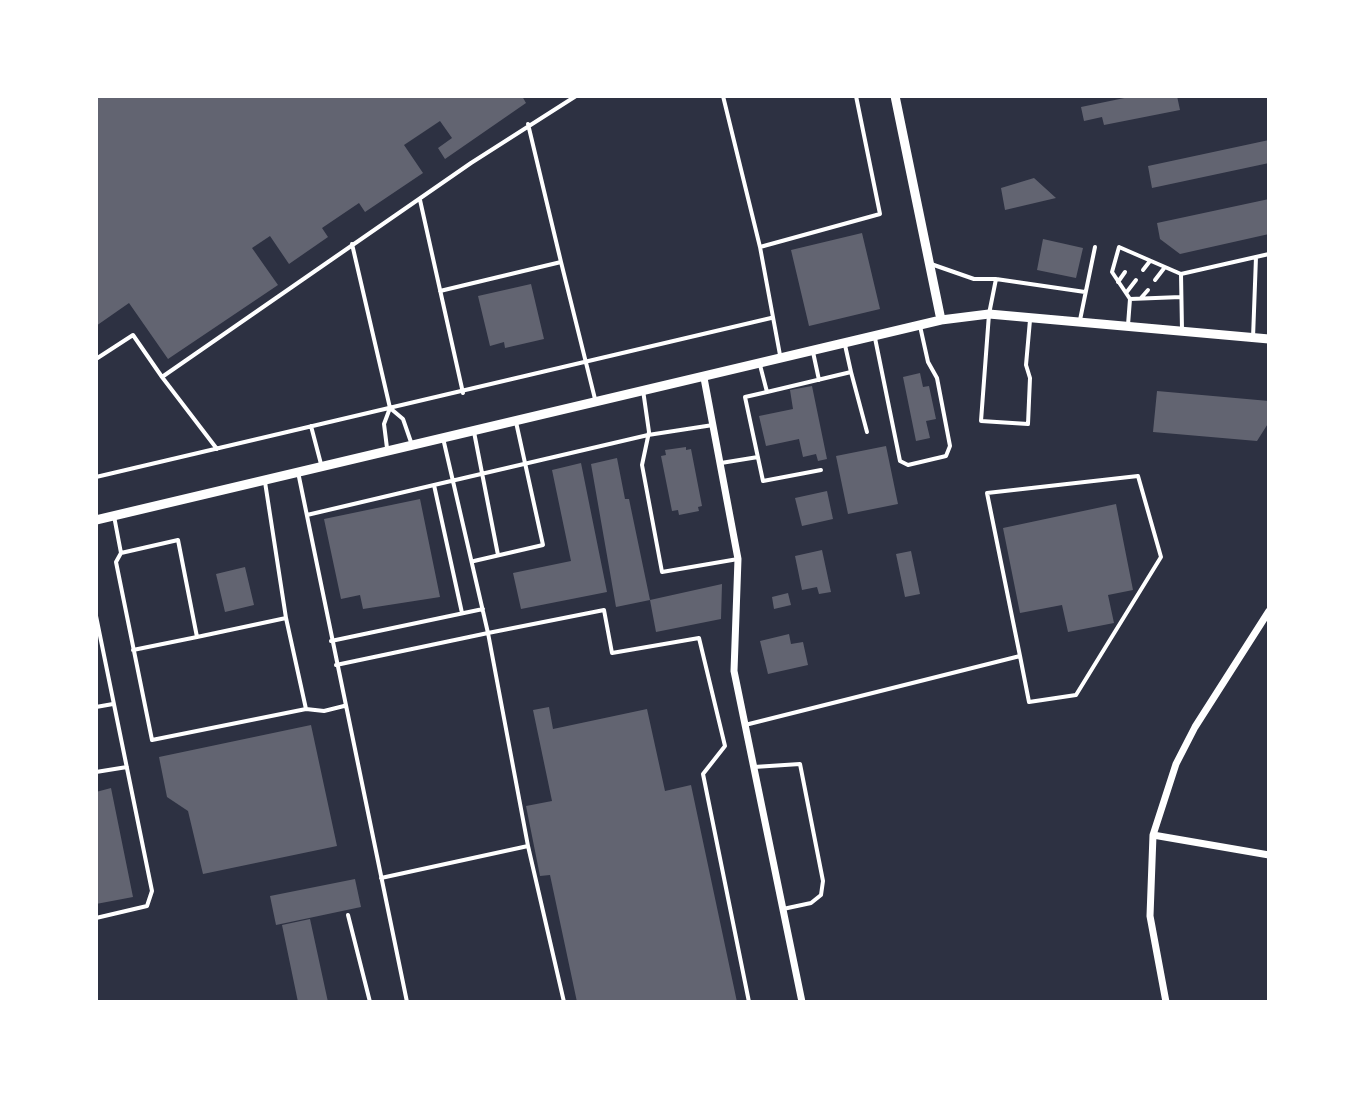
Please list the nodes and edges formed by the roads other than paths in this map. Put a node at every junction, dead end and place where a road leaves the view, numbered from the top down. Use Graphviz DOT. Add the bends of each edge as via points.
graph roads {
  1 [pos="576,96"];
  2 [pos="723,96"];
  3 [pos="856,96"];
  4 [pos="895,96"];
  5 [pos="528,124"];
  6 [pos="419,199"];
  7 [pos="352,244"];
  8 [pos="760,247"];
  9 [pos="1095,247"];
  10 [pos="1269,254"];
  11 [pos="1137,255"];
  12 [pos="1256,257"];
  13 [pos="1150,261"];
  14 [pos="561,262"];
  15 [pos="1132,262"];
  16 [pos="931,264"];
  17 [pos="1165,267"];
  18 [pos="1143,270"];
  19 [pos="1125,272"];
  20 [pos="1181,274"];
  21 [pos="996,279"];
  22 [pos="1136,280"];
  23 [pos="1155,280"];
  24 [pos="1118,282"];
  25 [pos="1148,290"];
  26 [pos="440,291"];
  27 [pos="1085,292"];
  28 [pos="1128,296"];
  29 [pos="1181,297"];
  30 [pos="1141,298"];
  31 [pos="989,314"];
  32 [pos="1030,317"];
  33 [pos="771,318"];
  34 [pos="941,320"];
  35 [pos="1080,322"];
  36 [pos="920,325"];
  37 [pos="1127,327"];
  38 [pos="1182,330"];
  39 [pos="875,338"];
  40 [pos="1253,338"];
  41 [pos="1269,339"];
  42 [pos="845,345"];
  43 [pos="813,352"];
  44 [pos="96,359"];
  45 [pos="781,360"];
  46 [pos="587,364"];
  47 [pos="760,365"];
  48 [pos="851,372"];
  49 [pos="162,377"];
  50 [pos="704,378"];
  51 [pos="819,380"];
  52 [pos="643,390"];
  53 [pos="767,392"];
  54 [pos="463,393"];
  55 [pos="596,402"];
  56 [pos="390,408"];
  57 [pos="516,421"];
  58 [pos="714,424"];
  59 [pos="311,426"];
  60 [pos="474,431"];
  61 [pos="867,432"];
  62 [pos="648,435"];
  63 [pos="443,438"];
  64 [pos="412,445"];
  65 [pos="217,449"];
  66 [pos="388,451"];
  67 [pos="758,457"];
  68 [pos="721,463"];
  69 [pos="527,464"];
  70 [pos="321,467"];
  71 [pos="821,470"];
  72 [pos="298,472"];
  73 [pos="483,474"];
  74 [pos="96,477"];
  75 [pos="265,480"];
  76 [pos="454,480"];
  77 [pos="434,485"];
  78 [pos="114,516"];
  79 [pos="306,516"];
  80 [pos="96,520"];
  81 [pos="121,553"];
  82 [pos="498,555"];
  83 [pos="738,559"];
  84 [pos="474,561"];
  85 [pos="483,609"];
  86 [pos="1269,611"];
  87 [pos="462,613"];
  88 [pos="96,616"];
  89 [pos="286,618"];
  90 [pos="488,633"];
  91 [pos="197,637"];
  92 [pos="331,641"];
  93 [pos="133,650"];
  94 [pos="1020,656"];
  95 [pos="336,665"];
  96 [pos="114,704"];
  97 [pos="344,706"];
  98 [pos="96,707"];
  99 [pos="306,709"];
  100 [pos="745,725"];
  101 [pos="127,767"];
  102 [pos="754,767"];
  103 [pos="96,772"];
  104 [pos="1153,835"];
  105 [pos="528,846"];
  106 [pos="1269,855"];
  107 [pos="381,878"];
  108 [pos="783,909"];
  109 [pos="348,915"];
  110 [pos="96,918"];
  111 [pos="370,1002"];
  112 [pos="407,1002"];
  113 [pos="564,1002"];
  114 [pos="749,1002"];
  115 [pos="802,1002"];
  116 [pos="814,1002"];
  117 [pos="835,1002"];
  118 [pos="1166,1002"];
  1 -- 5 [label="lane"];
  2 -- 8 [label="lane"];
  3 -- 8 [label="lane" via="880,214"];
  4 -- 16 [label="street"];
  5 -- 6 [label="lane"];
  5 -- 14 [label="lane"];
  6 -- 7 [label="lane"];
  6 -- 26 [label="lane"];
  7 -- 49 [label="lane"];
  7 -- 56 [label="lane"];
  8 -- 33 [label="lane"];
  9 -- 27 [label="lane"];
  10 -- 12 [label="lane"];
  11 -- 13 [label="lane"];
  11 -- 15 [label="lane"];
  11 -- 24 [label="lane" via="1119,247 1112,272"];
  12 -- 20 [label="lane"];
  12 -- 40 [label="lane"];
  13 -- 17 [label="lane"];
  13 -- 18 [label="lane"];
  14 -- 26 [label="lane"];
  14 -- 46 [label="lane"];
  16 -- 21 [label="lane" via="974,279"];
  16 -- 34 [label="street"];
  17 -- 20 [label="lane"];
  17 -- 23 [label="lane"];
  19 -- 24 [label="lane"];
  20 -- 29 [label="lane"];
  21 -- 27 [label="lane"];
  21 -- 31 [label="lane"];
  22 -- 28 [label="lane"];
  24 -- 28 [label="lane"];
  25 -- 30 [label="lane"];
  26 -- 54 [label="lane"];
  27 -- 35 [label="lane"];
  28 -- 30 [label="lane"];
  28 -- 37 [label="lane"];
  29 -- 30 [label="lane"];
  29 -- 38 [label="lane"];
  31 -- 32 [label="street"];
  31 -- 32 [label="lane" via="981,421 1028,424"];
  31 -- 34 [label="street"];
  32 -- 35 [label="street"];
  33 -- 45 [label="lane"];
  33 -- 46 [label="lane"];
  34 -- 36 [label="street"];
  35 -- 37 [label="street"];
  36 -- 39 [label="street"];
  36 -- 39 [label="lane" via="937,378 950,446 946,456 908,465 900,461"];
  37 -- 38 [label="street"];
  38 -- 40 [label="street"];
  39 -- 42 [label="street"];
  40 -- 41 [label="street"];
  42 -- 43 [label="street"];
  42 -- 48 [label="lane"];
  43 -- 45 [label="street"];
  43 -- 51 [label="lane"];
  44 -- 49 [label="lane" via="133,335"];
  45 -- 47 [label="street"];
  46 -- 54 [label="lane"];
  46 -- 55 [label="lane"];
  47 -- 50 [label="street"];
  47 -- 53 [label="lane"];
  48 -- 51 [label="lane"];
  48 -- 61 [label="lane"];
  49 -- 65 [label="lane"];
  50 -- 52 [label="street"];
  50 -- 58 [label="street"];
  51 -- 53 [label="lane"];
  52 -- 55 [label="street"];
  52 -- 62 [label="lane"];
  53 -- 67 [label="lane" via="745,397"];
  54 -- 56 [label="lane"];
  55 -- 57 [label="street"];
  56 -- 59 [label="lane"];
  56 -- 64 [label="lane" via="403,419"];
  56 -- 66 [label="lane" via="384,424"];
  57 -- 60 [label="street"];
  57 -- 69 [label="lane"];
  58 -- 62 [label="lane"];
  58 -- 68 [label="street"];
  59 -- 65 [label="lane"];
  59 -- 70 [label="lane"];
  60 -- 63 [label="street"];
  60 -- 73 [label="lane"];
  62 -- 69 [label="lane"];
  62 -- 83 [label="lane" via="642,465 662,572"];
  63 -- 64 [label="street"];
  63 -- 76 [label="lane"];
  64 -- 66 [label="street"];
  65 -- 74 [label="lane"];
  66 -- 70 [label="street"];
  67 -- 68 [label="lane"];
  67 -- 71 [label="lane" via="763,481"];
  68 -- 83 [label="street"];
  69 -- 73 [label="lane"];
  69 -- 82 [label="lane" via="543,545"];
  70 -- 72 [label="street"];
  72 -- 75 [label="street"];
  72 -- 79 [label="lane"];
  73 -- 76 [label="lane"];
  73 -- 82 [label="lane"];
  75 -- 78 [label="street"];
  75 -- 89 [label="lane"];
  76 -- 77 [label="lane"];
  76 -- 84 [label="lane"];
  77 -- 79 [label="lane"];
  77 -- 87 [label="lane"];
  78 -- 80 [label="street"];
  78 -- 81 [label="lane"];
  79 -- 92 [label="lane"];
  81 -- 91 [label="lane" via="178,540"];
  81 -- 93 [label="lane" via="116,562"];
  82 -- 84 [label="lane"];
  83 -- 100 [label="street" via="734,671"];
  84 -- 85 [label="lane"];
  85 -- 87 [label="lane"];
  85 -- 90 [label="lane"];
  86 -- 104 [label="street" via="1195,727 1176,764"];
  87 -- 92 [label="lane"];
  88 -- 96 [label="lane"];
  89 -- 91 [label="lane"];
  89 -- 99 [label="lane"];
  90 -- 95 [label="lane"];
  90 -- 105 [label="lane"];
  90 -- 114 [label="lane" via="604,610 612,653 699,638 725,746 703,774"];
  91 -- 93 [label="lane"];
  92 -- 95 [label="lane"];
  93 -- 99 [label="lane" via="152,740"];
  94 -- 94 [label="lane" via="987,493 1138,476 1161,557 1076,695 1029,702"];
  94 -- 100 [label="lane"];
  95 -- 97 [label="lane"];
  96 -- 98 [label="lane"];
  96 -- 101 [label="lane"];
  97 -- 99 [label="lane"];
  97 -- 107 [label="lane"];
  100 -- 102 [label="street"];
  101 -- 103 [label="lane"];
  101 -- 110 [label="lane" via="152,900 147,906"];
  102 -- 108 [label="street"];
  102 -- 108 [label="lane" via="800,764 823,881 821,895 811,903"];
  104 -- 106 [label="street"];
  104 -- 118 [label="street" via="1150,916"];
  105 -- 107 [label="lane"];
  105 -- 113 [label="lane"];
  107 -- 112 [label="lane"];
  108 -- 115 [label="street"];
  109 -- 111 [label="lane"];
  116 -- 117 [label="lane"];
}
